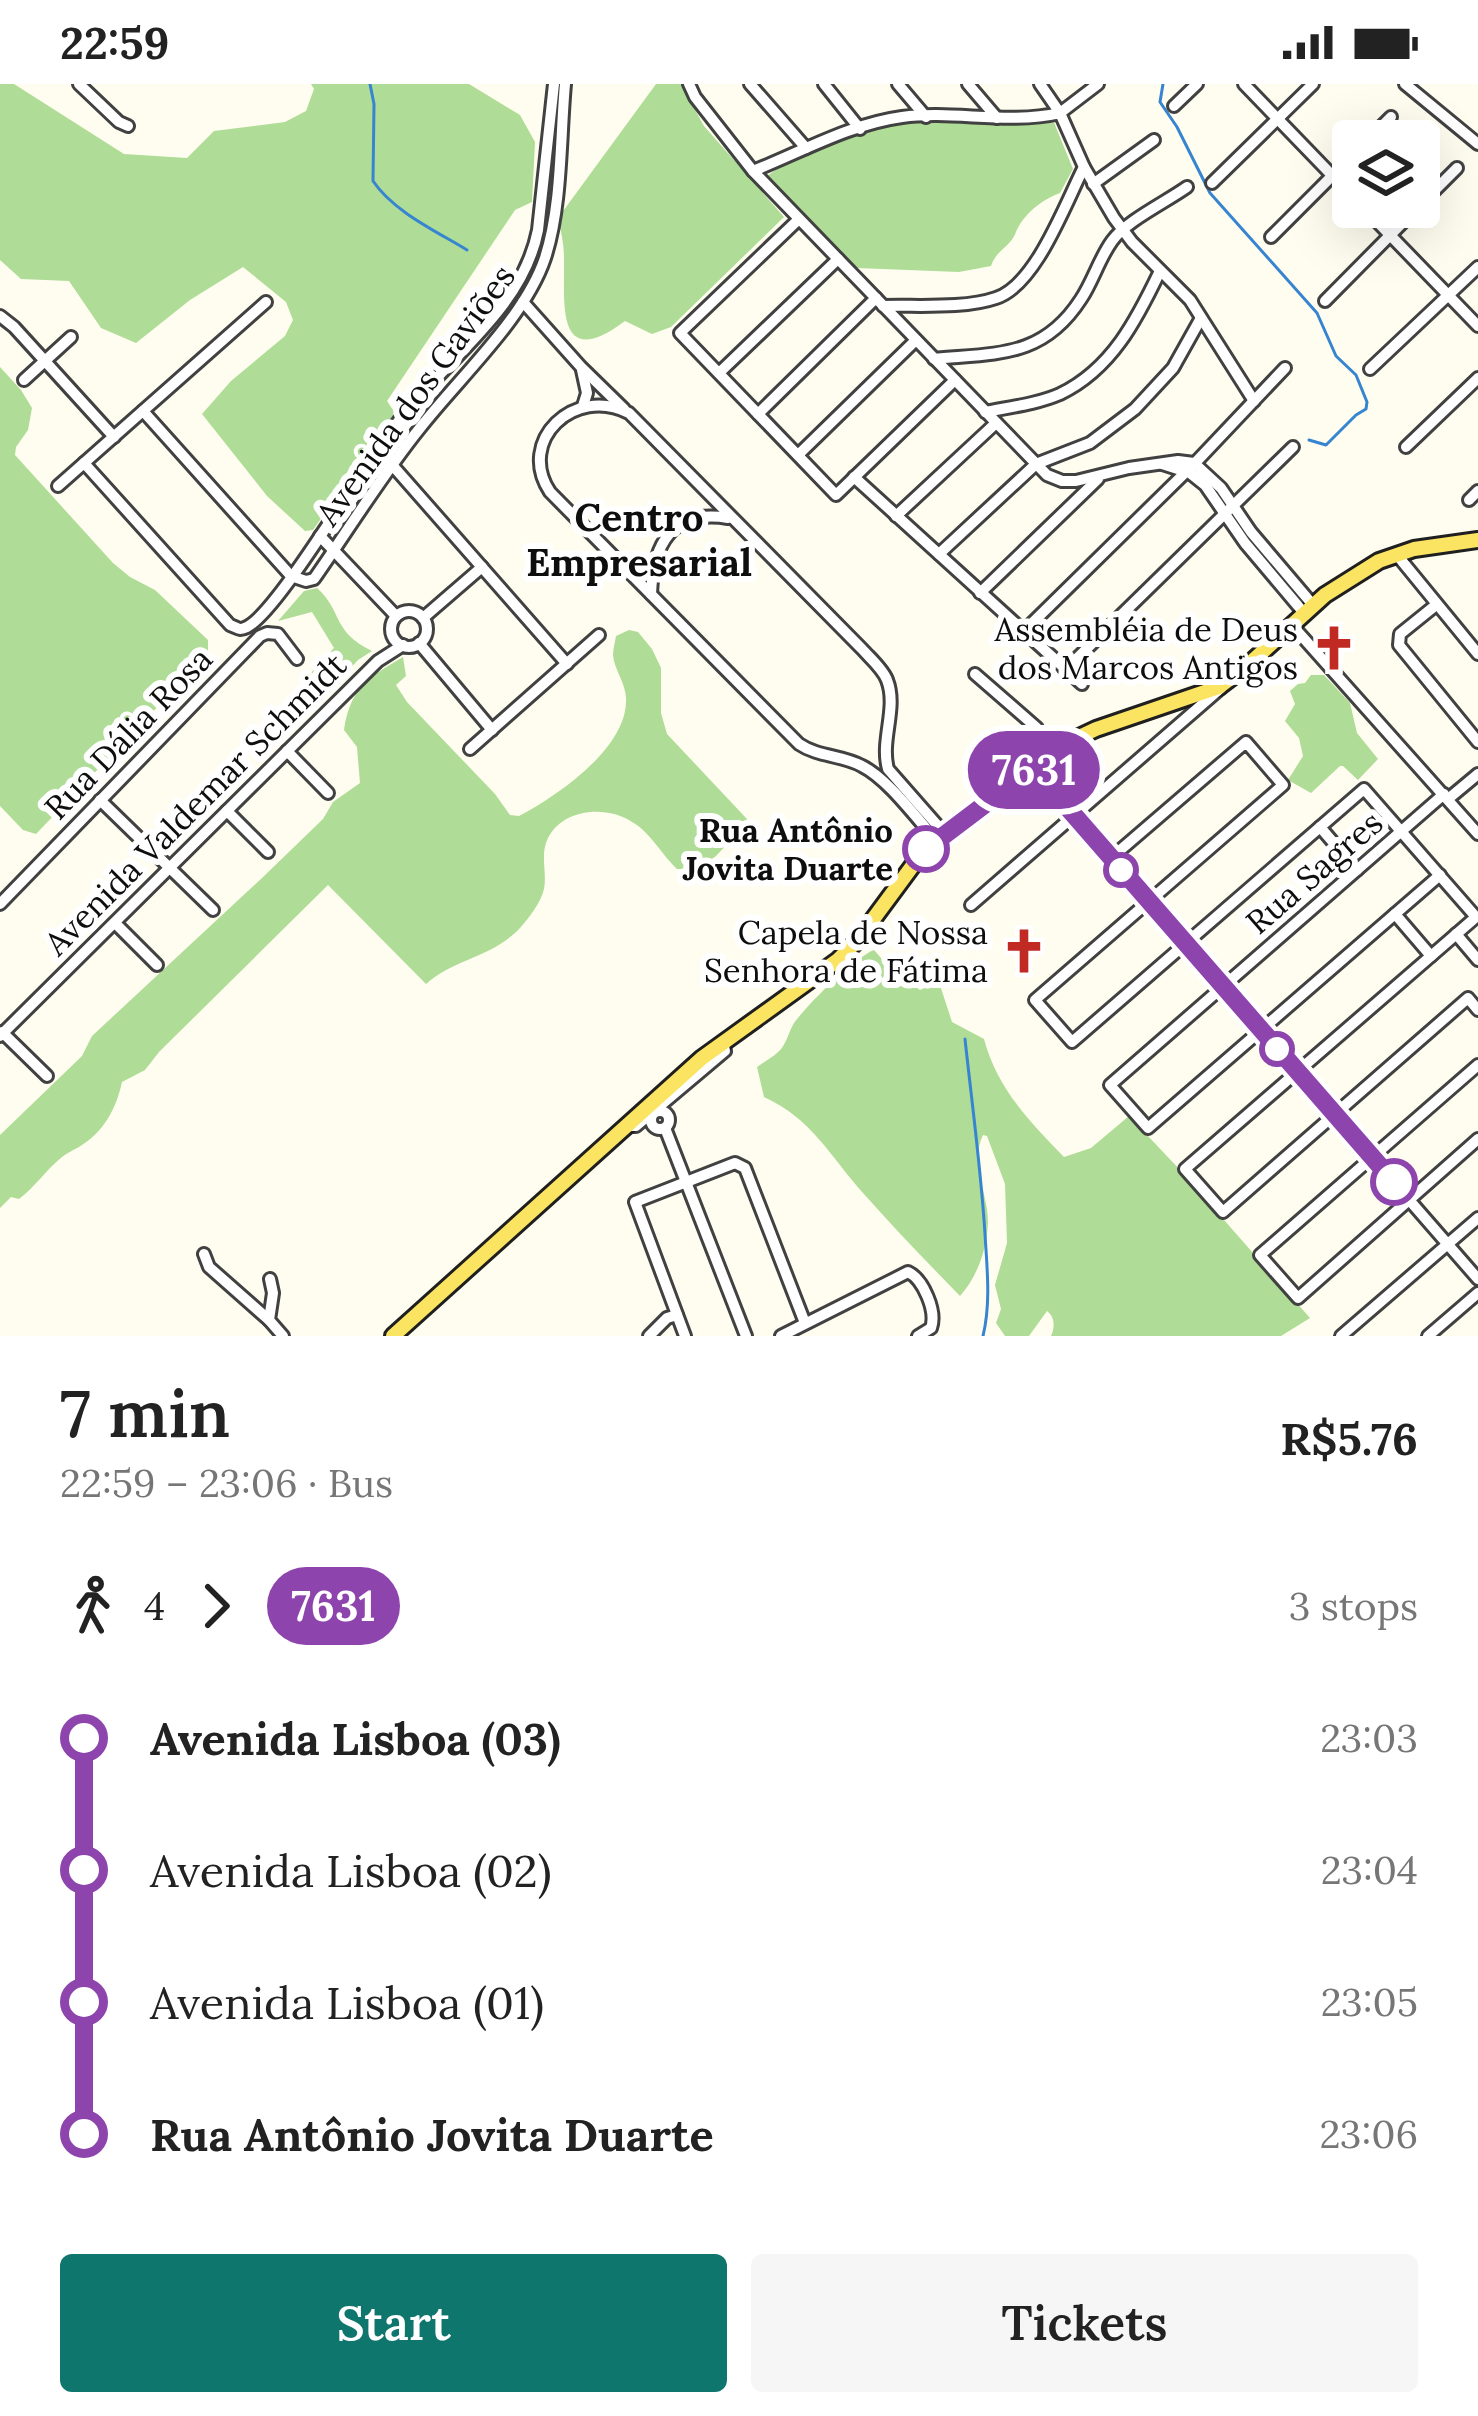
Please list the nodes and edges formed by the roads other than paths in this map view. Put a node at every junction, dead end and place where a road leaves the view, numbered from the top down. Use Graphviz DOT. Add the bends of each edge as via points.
graph roads {
  1 [pos="79,84"];
  2 [pos="554,84"];
  3 [pos="565,84"];
  4 [pos="689,84"];
  5 [pos="750,84"];
  6 [pos="824,84"];
  7 [pos="898,84"];
  8 [pos="968,84"];
  9 [pos="1040,84"];
  10 [pos="1098,84"];
  11 [pos="1197,84"];
  12 [pos="1244,84"];
  13 [pos="1313,84"];
  14 [pos="1405,84"];
  15 [pos="1174,106"];
  16 [pos="1060,113"];
  17 [pos="926,117"];
  18 [pos="1391,117"];
  19 [pos="997,118"];
  20 [pos="1276,118"];
  21 [pos="1388,120"];
  22 [pos="128,126"];
  23 [pos="860,128"];
  24 [pos="1154,140"];
  25 [pos="1478,144"];
  26 [pos="806,148"];
  27 [pos="1084,167"];
  28 [pos="1456,168"];
  29 [pos="753,171"];
  30 [pos="1332,175"];
  31 [pos="1212,183"];
  32 [pos="1093,184"];
  33 [pos="1440,185"];
  34 [pos="1187,188"];
  35 [pos="547,214"];
  36 [pos="799,219"];
  37 [pos="1383,228"];
  38 [pos="1397,228"];
  39 [pos="1123,230"];
  40 [pos="1390,235"];
  41 [pos="1271,237"];
  42 [pos="539,255"];
  43 [pos="838,259"];
  44 [pos="1478,266"];
  45 [pos="1160,271"];
  46 [pos="1449,295"];
  47 [pos="1325,301"];
  48 [pos="266,302"];
  49 [pos="523,302"];
  50 [pos="880,302"];
  51 [pos="0,316"];
  52 [pos="1202,317"];
  53 [pos="1478,326"];
  54 [pos="71,337"];
  55 [pos="916,340"];
  56 [pos="460,354"];
  57 [pos="934,358"];
  58 [pos="45,361"];
  59 [pos="471,366"];
  60 [pos="580,367"];
  61 [pos="1285,368"];
  62 [pos="1370,369"];
  63 [pos="719,373"];
  64 [pos="1478,378"];
  65 [pos="24,380"];
  66 [pos="955,380"];
  67 [pos="1254,401"];
  68 [pos="583,406"];
  69 [pos="143,411"];
  70 [pos="986,412"];
  71 [pos="629,413"];
  72 [pos="758,414"];
  73 [pos="996,423"];
  74 [pos="114,437"];
  75 [pos="1293,447"];
  76 [pos="1406,447"];
  77 [pos="379,450"];
  78 [pos="798,455"];
  79 [pos="84,464"];
  80 [pos="1036,464"];
  81 [pos="393,466"];
  82 [pos="1190,467"];
  83 [pos="1100,476"];
  84 [pos="854,477"];
  85 [pos="58,486"];
  86 [pos="1229,509"];
  87 [pos="896,516"];
  88 [pos="731,518"];
  89 [pos="320,536"];
  90 [pos="1478,540"];
  91 [pos="333,551"];
  92 [pos="938,554"];
  93 [pos="1397,555"];
  94 [pos="482,567"];
  95 [pos="291,576"];
  96 [pos="980,592"];
  97 [pos="651,594"];
  98 [pos="1436,605"];
  99 [pos="1309,609"];
  100 [pos="396,616"];
  101 [pos="423,618"];
  102 [pos="1291,624"];
  103 [pos="1023,632"];
  104 [pos="392,633"];
  105 [pos="599,635"];
  106 [pos="419,643"];
  107 [pos="403,645"];
  108 [pos="1478,653"];
  109 [pos="297,659"];
  110 [pos="378,661"];
  111 [pos="567,664"];
  112 [pos="1065,670"];
  113 [pos="975,674"];
  114 [pos="1228,682"];
  115 [pos="1082,685"];
  116 [pos="1177,703"];
  117 [pos="1188,717"];
  118 [pos="492,730"];
  119 [pos="1478,742"];
  120 [pos="470,749"];
  121 [pos="287,752"];
  122 [pos="885,761"];
  123 [pos="1033,768"];
  124 [pos="872,772"];
  125 [pos="1478,774"];
  126 [pos="1009,787"];
  127 [pos="328,793"];
  128 [pos="1446,797"];
  129 [pos="100,800"];
  130 [pos="227,811"];
  131 [pos="1074,816"];
  132 [pos="1320,827"];
  133 [pos="1401,832"];
  134 [pos="1478,834"];
  135 [pos="941,837"];
  136 [pos="268,852"];
  137 [pos="1111,859"];
  138 [pos="171,867"];
  139 [pos="1357,870"];
  140 [pos="1440,875"];
  141 [pos="1149,902"];
  142 [pos="0,904"];
  143 [pos="970,905"];
  144 [pos="213,910"];
  145 [pos="1395,914"];
  146 [pos="1476,916"];
  147 [pos="115,922"];
  148 [pos="1456,934"];
  149 [pos="1186,944"];
  150 [pos="1431,956"];
  151 [pos="1478,960"];
  152 [pos="157,965"];
  153 [pos="1223,987"];
  154 [pos="1478,1010"];
  155 [pos="1261,1030"];
  156 [pos="1,1033"];
  157 [pos="723,1042"];
  158 [pos="1478,1065"];
  159 [pos="1298,1072"];
  160 [pos="47,1076"];
  161 [pos="655,1112"];
  162 [pos="1334,1114"];
  163 [pos="626,1126"];
  164 [pos="1478,1139"];
  165 [pos="1373,1158"];
  166 [pos="686,1182"];
  167 [pos="1409,1200"];
  168 [pos="1478,1218"];
  169 [pos="1448,1245"];
  170 [pos="204,1254"];
  171 [pos="270,1279"];
  172 [pos="1478,1279"];
  173 [pos="1478,1293"];
  174 [pos="677,1315"];
  175 [pos="269,1320"];
  176 [pos="805,1323"];
  177 [pos="283,1336"];
  178 [pos="393,1336"];
  179 [pos="649,1336"];
  180 [pos="685,1336"];
  181 [pos="746,1336"];
  182 [pos="781,1336"];
  183 [pos="918,1336"];
  184 [pos="1341,1336"];
  185 [pos="1428,1336"];
  1 -- 22 [label="street"];
  2 -- 35 [label="street"];
  3 -- 35 [label="street"];
  4 -- 29 [label="street"];
  5 -- 26 [label="street"];
  6 -- 23 [label="street"];
  7 -- 17 [label="street"];
  8 -- 19 [label="street"];
  9 -- 16 [label="street"];
  10 -- 16 [label="street"];
  11 -- 15 [label="street"];
  12 -- 20 [label="street"];
  13 -- 20 [label="street"];
  14 -- 25 [label="street"];
  16 -- 19 [label="street"];
  16 -- 27 [label="street"];
  17 -- 19 [label="street"];
  17 -- 23 [label="street"];
  18 -- 21 [label="street"];
  20 -- 30 [label="street"];
  20 -- 31 [label="street"];
  23 -- 26 [label="street"];
  24 -- 32 [label="street"];
  26 -- 29 [label="street"];
  27 -- 32 [label="street"];
  27 -- 50 [label="street" via="1038,259 1013,290 975,302"];
  28 -- 33 [label="street"];
  29 -- 36 [label="street"];
  30 -- 41 [label="street"];
  32 -- 39 [label="street"];
  34 -- 39 [label="street"];
  35 -- 42 [label="street, Avenida dos Gaviões"];
  36 -- 43 [label="street"];
  36 -- 63 [label="street" via="680,332"];
  37 -- 40 [label="street"];
  38 -- 40 [label="street"];
  39 -- 45 [label="street"];
  39 -- 57 [label="street" via="1080,302 1048,336 1020,350"];
  40 -- 46 [label="street"];
  40 -- 47 [label="street"];
  42 -- 49 [label="street, Avenida dos Gaviões"];
  42 -- 56 [label="street, Avenida dos Gaviões"];
  43 -- 50 [label="street"];
  43 -- 63 [label="street"];
  44 -- 46 [label="street"];
  45 -- 52 [label="street"];
  45 -- 70 [label="street" via="1125,338 1089,374 1046,399"];
  46 -- 53 [label="street"];
  46 -- 62 [label="street"];
  48 -- 69 [label="street"];
  49 -- 59 [label="street, Avenida dos Gaviões"];
  49 -- 60 [label="street"];
  50 -- 55 [label="street"];
  50 -- 72 [label="street"];
  51 -- 58 [label="street"];
  52 -- 67 [label="street"];
  52 -- 80 [label="street" via="1136,410 1090,442"];
  54 -- 58 [label="street"];
  55 -- 57 [label="street"];
  55 -- 78 [label="street"];
  56 -- 59 [label="street"];
  56 -- 77 [label="street, Avenida dos Gaviões"];
  57 -- 66 [label="street"];
  58 -- 65 [label="street"];
  58 -- 74 [label="street"];
  59 -- 81 [label="street, Avenida dos Gaviões"];
  60 -- 68 [label="street"];
  60 -- 71 [label="street"];
  61 -- 67 [label="street"];
  63 -- 72 [label="street"];
  64 -- 76 [label="street"];
  66 -- 70 [label="street"];
  66 -- 84 [label="street"];
  67 -- 82 [label="street"];
  68 -- 71 [label="street"];
  68 -- 97 [label="street" via="546,438 542,477"];
  69 -- 74 [label="street"];
  69 -- 95 [label="street"];
  70 -- 73 [label="street"];
  71 -- 88 [label="street"];
  72 -- 78 [label="street"];
  73 -- 80 [label="street"];
  73 -- 87 [label="street"];
  74 -- 79 [label="street"];
  75 -- 86 [label="street"];
  77 -- 81 [label="street"];
  77 -- 89 [label="street, Avenida dos Gaviões"];
  78 -- 84 [label="street" via="836,495"];
  79 -- 85 [label="street"];
  79 -- 95 [label="street, Avenida dos Gaviões" via="230,625 246,628"];
  80 -- 83 [label="street" via="1061,481"];
  80 -- 92 [label="street"];
  81 -- 91 [label="street, Avenida dos Gaviões"];
  81 -- 94 [label="street"];
  82 -- 83 [label="street" via="1178,461"];
  82 -- 86 [label="street" via="1211,476"];
  82 -- 103 [label="street"];
  83 -- 96 [label="street"];
  84 -- 87 [label="street"];
  86 -- 99 [label="street" via="1245,543"];
  86 -- 112 [label="street"];
  87 -- 92 [label="street"];
  88 -- 97 [label="street" via="703,517 670,531 656,555"];
  88 -- 122 [label="street" via="887,678"];
  89 -- 91 [label="street"];
  89 -- 95 [label="street, Avenida dos Gaviões"];
  90 -- 93 [label="main road"];
  91 -- 95 [label="street, Avenida dos Gaviões" via="310,581"];
  91 -- 100 [label="street"];
  92 -- 96 [label="street"];
  93 -- 98 [label="street"];
  93 -- 99 [label="main road"];
  94 -- 101 [label="street"];
  94 -- 111 [label="street"];
  96 -- 103 [label="street"];
  97 -- 124 [label="street" via="799,744"];
  98 -- 108 [label="street"];
  98 -- 119 [label="street" via="1400,634 1399,645"];
  99 -- 102 [label="main road"];
  100 -- 101 [label="street" via="413,611"];
  100 -- 104 [label="street"];
  101 -- 106 [label="street"];
  102 -- 114 [label="main road"];
  102 -- 128 [label="street"];
  103 -- 112 [label="street"];
  104 -- 107 [label="street"];
  104 -- 110 [label="street"];
  105 -- 111 [label="street"];
  106 -- 107 [label="street"];
  106 -- 118 [label="street"];
  107 -- 110 [label="street"];
  109 -- 129 [label="street, Rua Dália Rosa" via="278,634 260,636"];
  110 -- 121 [label="street, Avenida Valdemar Schmidt"];
  111 -- 118 [label="street"];
  112 -- 115 [label="street"];
  113 -- 126 [label="street" via="1037,728 1005,770"];
  114 -- 116 [label="main road"];
  114 -- 117 [label="street"];
  116 -- 117 [label="street"];
  116 -- 123 [label="main road" via="1085,733"];
  117 -- 131 [label="street"];
  118 -- 120 [label="street"];
  121 -- 127 [label="street"];
  121 -- 130 [label="street, Avenida Valdemar Schmidt"];
  122 -- 124 [label="street"];
  122 -- 135 [label="street"];
  123 -- 126 [label="main road"];
  123 -- 131 [label="street"];
  124 -- 135 [label="street"];
  125 -- 128 [label="street, Rua Sagres"];
  126 -- 135 [label="main road"];
  128 -- 133 [label="street, Rua Sagres"];
  128 -- 134 [label="street"];
  129 -- 138 [label="street"];
  129 -- 142 [label="street, Rua Dália Rosa"];
  130 -- 136 [label="street"];
  130 -- 138 [label="street, Avenida Valdemar Schmidt"];
  131 -- 137 [label="street"];
  131 -- 143 [label="street"];
  132 -- 133 [label="street" via="1364,789"];
  132 -- 139 [label="street"];
  132 -- 149 [label="street"];
  133 -- 139 [label="street, Rua Sagres"];
  133 -- 140 [label="street"];
  135 -- 157 [label="main road" via="848,952"];
  137 -- 141 [label="street"];
  137 -- 141 [label="street" via="1246,742 1283,785"];
  138 -- 144 [label="street"];
  138 -- 147 [label="street, Avenida Valdemar Schmidt"];
  139 -- 153 [label="street, Rua Sagres"];
  140 -- 145 [label="street"];
  140 -- 146 [label="street"];
  141 -- 149 [label="street"];
  141 -- 149 [label="street" via="1036,1000 1072,1042"];
  145 -- 150 [label="street"];
  145 -- 155 [label="street"];
  146 -- 148 [label="street"];
  147 -- 152 [label="street"];
  147 -- 156 [label="street, Avenida Valdemar Schmidt"];
  148 -- 150 [label="street"];
  148 -- 151 [label="street"];
  149 -- 153 [label="street"];
  150 -- 159 [label="street"];
  153 -- 155 [label="street"];
  153 -- 155 [label="street, Rua Sagres" via="1110,1085 1148,1128"];
  154 -- 162 [label="street" via="1468,998"];
  155 -- 159 [label="street"];
  156 -- 160 [label="street"];
  157 -- 161 [label="street" via="725,1051"];
  157 -- 163 [label="main road"];
  158 -- 165 [label="street"];
  159 -- 162 [label="street"];
  159 -- 162 [label="street" via="1185,1169 1222,1212"];
  161 -- 163 [label="street"];
  161 -- 166 [label="street" via="654,1126 665,1128"];
  162 -- 165 [label="street"];
  163 -- 178 [label="main road"];
  164 -- 167 [label="street"];
  165 -- 167 [label="street"];
  165 -- 167 [label="street" via="1260,1255 1298,1298"];
  166 -- 174 [label="street" via="635,1202"];
  166 -- 176 [label="street" via="741,1164"];
  166 -- 181 [label="street"];
  167 -- 169 [label="street"];
  168 -- 169 [label="street"];
  169 -- 172 [label="street"];
  169 -- 184 [label="street"];
  170 -- 175 [label="street"];
  171 -- 175 [label="street"];
  173 -- 185 [label="street"];
  174 -- 179 [label="street"];
  174 -- 180 [label="street"];
  175 -- 177 [label="street"];
  176 -- 182 [label="street"];
  176 -- 183 [label="street" via="913,1273 934,1315"];
}
